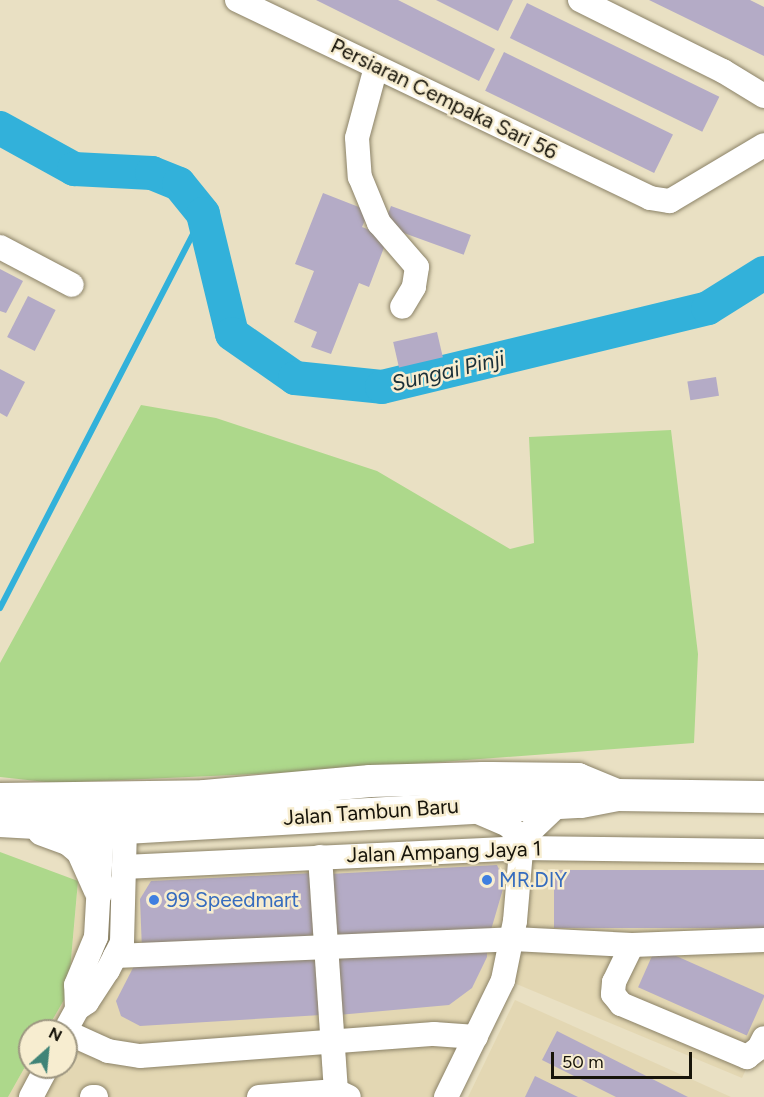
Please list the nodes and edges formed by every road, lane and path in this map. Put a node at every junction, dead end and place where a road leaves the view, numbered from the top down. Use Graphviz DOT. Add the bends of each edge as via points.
graph roads {
  1 [pos="237,0"];
  2 [pos="580,0"];
  3 [pos="266,6"];
  4 [pos="376,67"];
  5 [pos="764,96"];
  6 [pos="764,145"];
  7 [pos="0,247"];
  8 [pos="72,285"];
  9 [pos="402,307"];
  10 [pos="617,795"];
  11 [pos="205,796"];
  12 [pos="764,797"];
  13 [pos="0,800"];
  14 [pos="561,802"];
  15 [pos="469,809"];
  16 [pos="7,817"];
  17 [pos="113,825"];
  18 [pos="521,843"];
  19 [pos="469,850"];
  20 [pos="764,851"];
  21 [pos="320,858"];
  22 [pos="124,867"];
  23 [pos="99,888"];
  24 [pos="513,939"];
  25 [pos="764,940"];
  26 [pos="632,945"];
  27 [pos="327,947"];
  28 [pos="115,956"];
  29 [pos="503,980"];
  30 [pos="77,1009"];
  31 [pos="72,1019"];
  32 [pos="434,1034"];
  33 [pos="476,1036"];
  34 [pos="78,1037"];
  35 [pos="330,1042"];
  36 [pos="762,1043"];
  37 [pos="40,1079"];
  38 [pos="342,1094"];
  39 [pos="31,1097"];
  40 [pos="259,1097"];
  41 [pos="446,1097"];
  1 -- 3 [label="street, Persiaran Cempaka Sari 56"];
  2 -- 5 [label="street" via="723,71"];
  3 -- 4 [label="street, Persiaran Cempaka Sari 56"];
  4 -- 6 [label="street, Persiaran Cempaka Sari 56" via="650,198 670,201"];
  4 -- 9 [label="street" via="357,138 360,177 379,223 417,267 414,286"];
  7 -- 8 [label="street"];
  10 -- 11 [label="main road, Jalan Tambun Baru" via="578,779 483,778 370,781"];
  10 -- 12 [label="main road, Jalan Tambun Baru"];
  10 -- 14 [label="main road, Jalan Tambun Baru"];
  11 -- 13 [label="main road"];
  11 -- 17 [label="main road"];
  14 -- 15 [label="main road, Jalan Tambun Baru"];
  14 -- 18 [label="street"];
  15 -- 17 [label="main road, Jalan Tambun Baru"];
  15 -- 18 [label="street" via="508,825"];
  15 -- 19 [label="street" via="480,834"];
  16 -- 17 [label="main road"];
  16 -- 23 [label="main road" via="70,840 82,850"];
  17 -- 22 [label="street"];
  17 -- 23 [label="street"];
  18 -- 19 [label="street, Jalan Ampang Jaya 1"];
  18 -- 20 [label="street, Jalan Ampang Jaya 1"];
  18 -- 24 [label="street"];
  19 -- 21 [label="street, Jalan Ampang Jaya 1"];
  21 -- 22 [label="street, Jalan Ampang Jaya 1"];
  21 -- 27 [label="street"];
  22 -- 28 [label="street" via="122,942"];
  23 -- 30 [label="street" via="96,937 76,985"];
  24 -- 26 [label="street"];
  24 -- 27 [label="street"];
  24 -- 29 [label="street"];
  25 -- 26 [label="street"];
  26 -- 36 [label="street" via="614,982 613,994 621,1004 747,1057"];
  27 -- 28 [label="street"];
  27 -- 35 [label="street"];
  28 -- 30 [label="street" via="87,1002"];
  29 -- 32 [label="street" via="474,1016"];
  29 -- 33 [label="street"];
  30 -- 31 [label="street"];
  32 -- 33 [label="street"];
  32 -- 35 [label="street"];
  33 -- 41 [label="street"];
  34 -- 35 [label="street" via="108,1051 140,1056"];
  35 -- 38 [label="street"];
  37 -- 39 [label="street"];
  38 -- 40 [label="street"];
}
